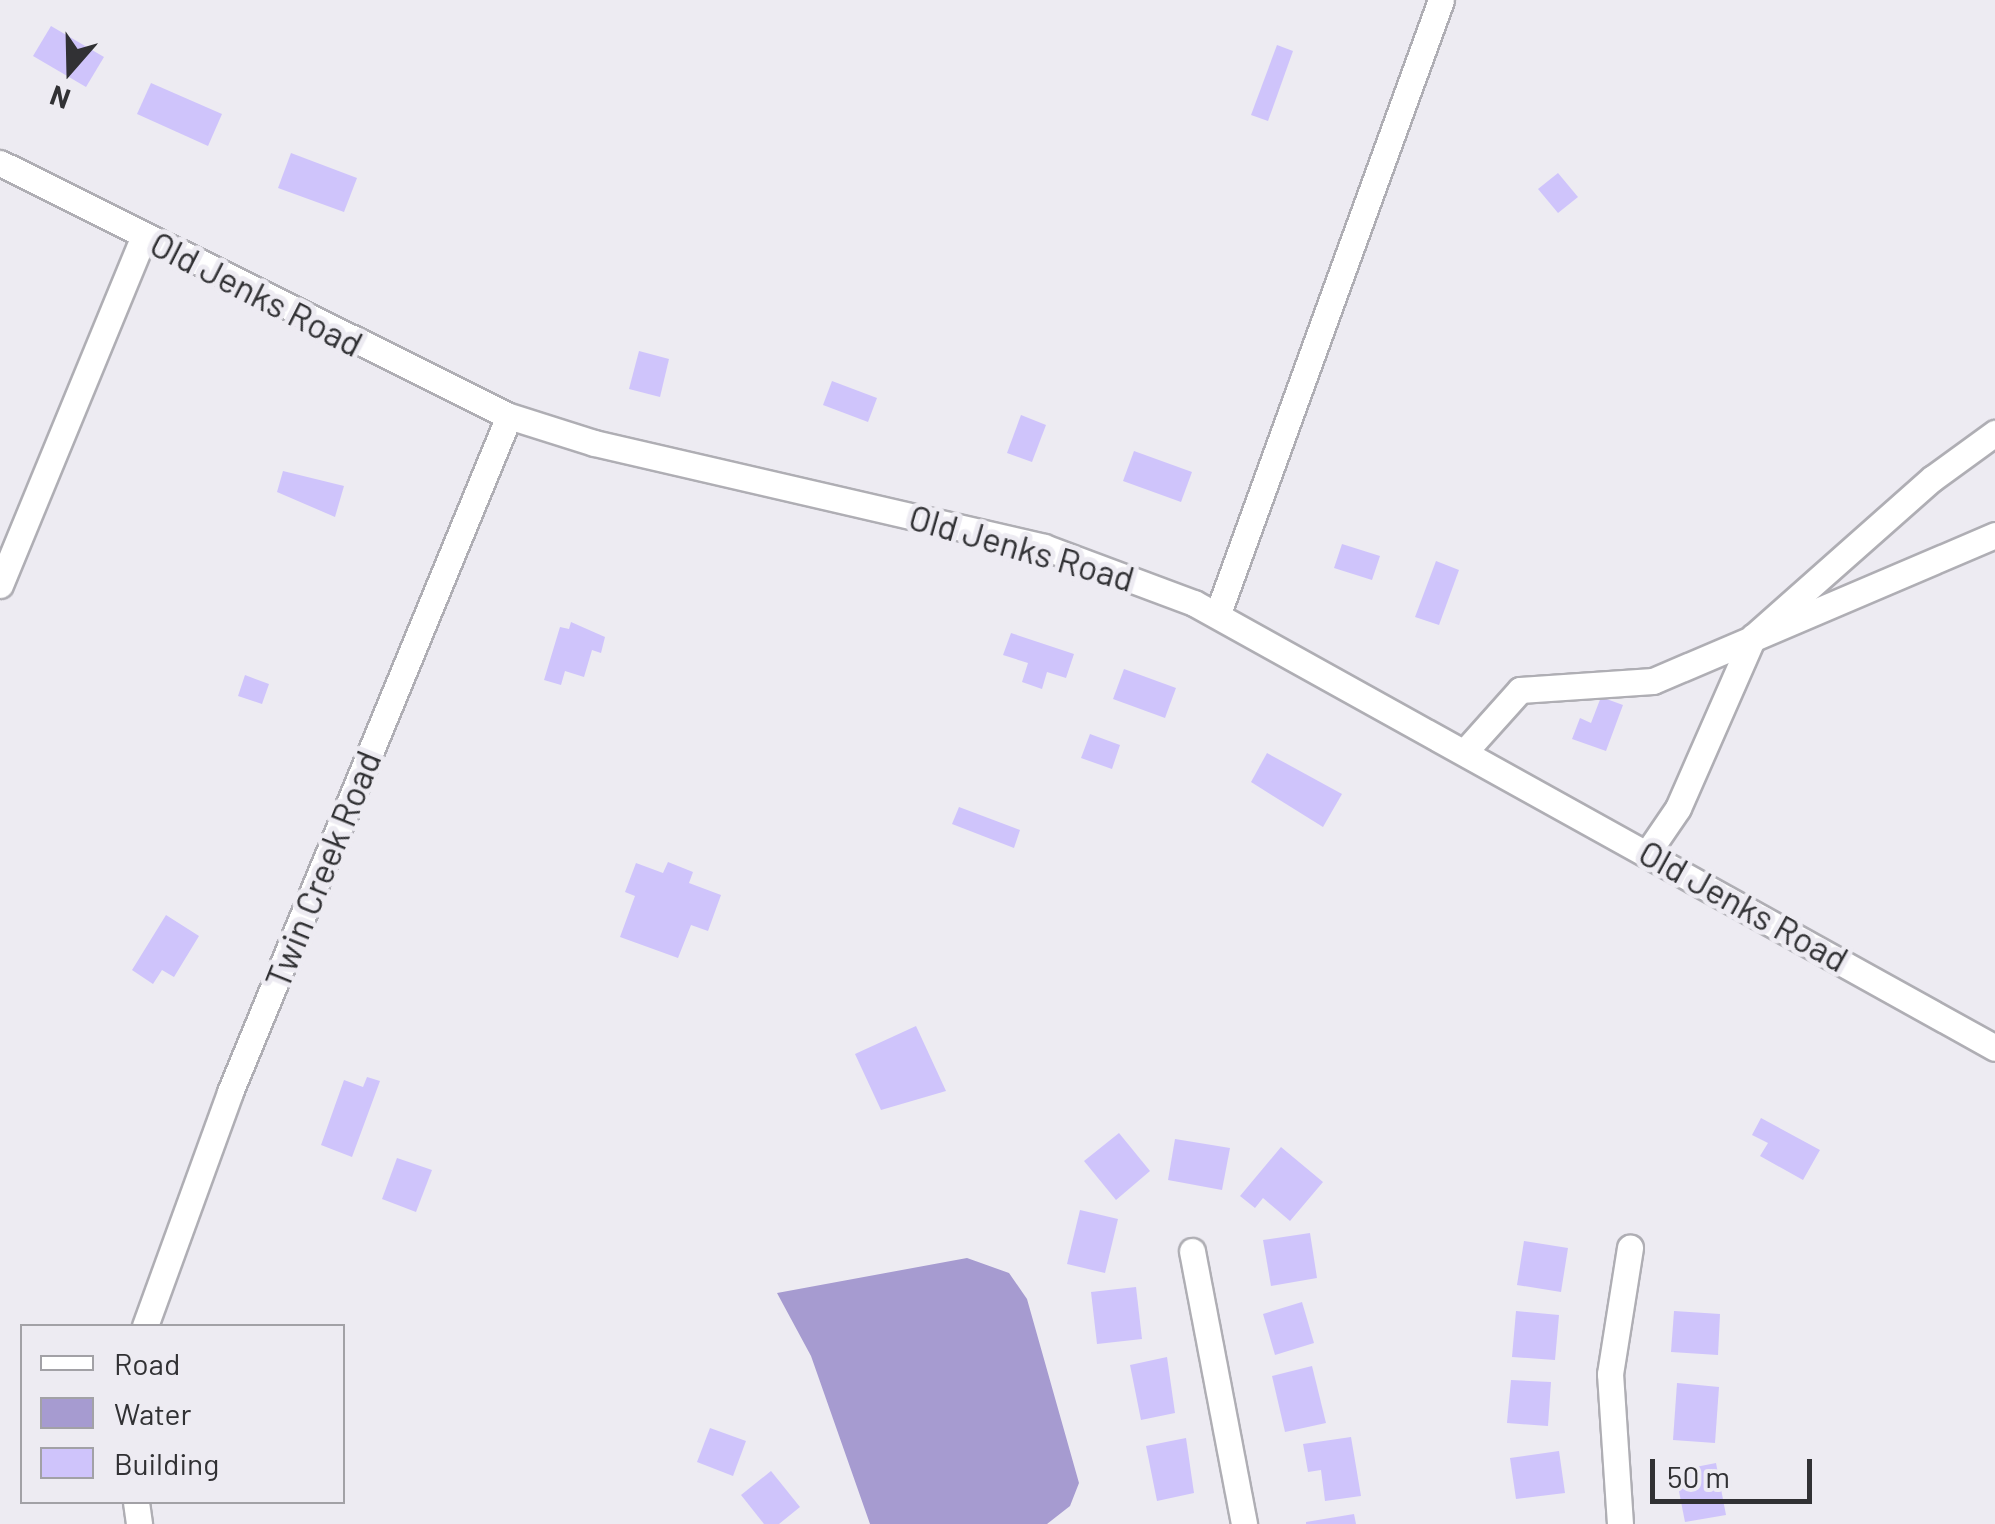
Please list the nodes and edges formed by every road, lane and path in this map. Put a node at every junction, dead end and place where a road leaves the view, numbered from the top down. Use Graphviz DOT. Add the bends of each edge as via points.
graph roads {
  1 [pos="1441,0"];
  2 [pos="0,163"];
  3 [pos="144,236"];
  4 [pos="509,416"];
  5 [pos="1995,433"];
  6 [pos="1995,535"];
  7 [pos="0,585"];
  8 [pos="1218,613"];
  9 [pos="1753,637"];
  10 [pos="1468,748"];
  11 [pos="1648,852"];
  12 [pos="1995,1048"];
  13 [pos="1630,1248"];
  14 [pos="1192,1251"];
  15 [pos="146,1324"];
  16 [pos="1244,1524"];
  17 [pos="1620,1524"];
  1 -- 8 [label="street"];
  2 -- 3 [label="street, Old Jenks Road"];
  3 -- 4 [label="street, Old Jenks Road"];
  3 -- 7 [label="street"];
  4 -- 8 [label="street, Old Jenks Road" via="1044,547"];
  4 -- 15 [label="street, Twin Creek Road" via="224,1108"];
  5 -- 9 [label="street" via="1932,478"];
  6 -- 9 [label="street"];
  8 -- 10 [label="street, Old Jenks Road"];
  9 -- 10 [label="street" via="1652,681 1520,690"];
  9 -- 11 [label="street" via="1678,808"];
  10 -- 11 [label="street, Old Jenks Road"];
  11 -- 12 [label="street, Old Jenks Road"];
  13 -- 17 [label="street" via="1610,1374"];
  14 -- 16 [label="street"];
}
